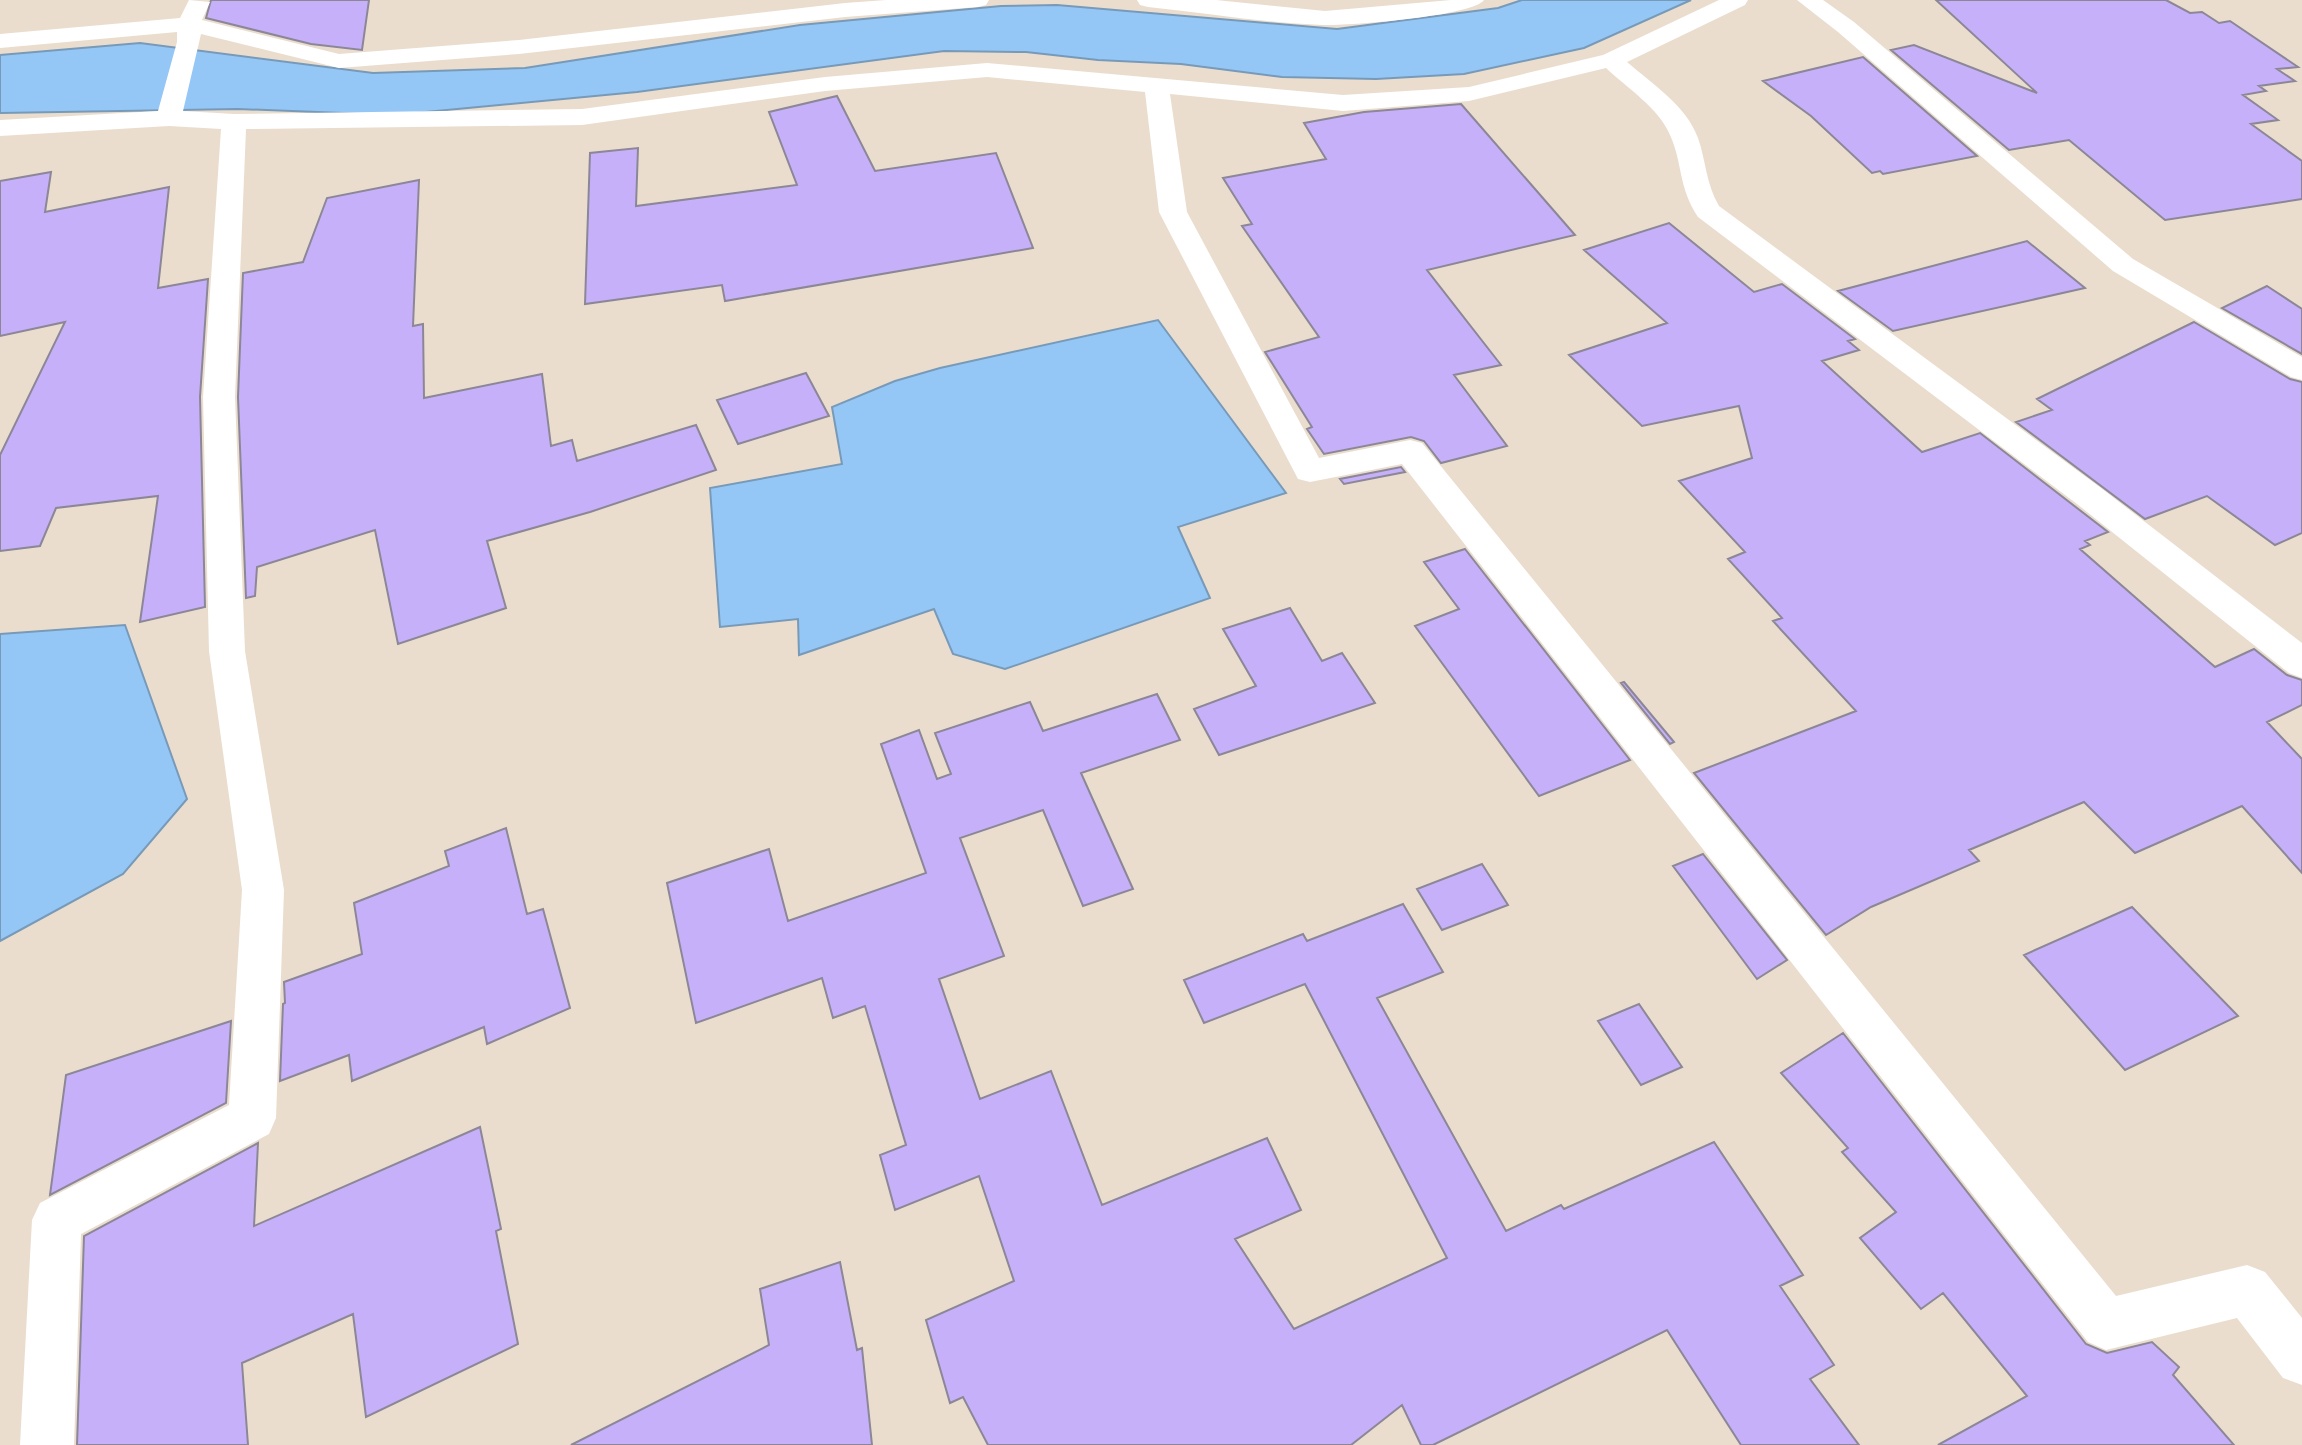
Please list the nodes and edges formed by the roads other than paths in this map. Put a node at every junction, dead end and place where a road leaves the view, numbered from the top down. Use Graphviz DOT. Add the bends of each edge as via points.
graph roads {
  1 [pos="200,0"];
  2 [pos="978,0"];
  3 [pos="1148,0"];
  4 [pos="1473,0"];
  5 [pos="1737,0"];
  6 [pos="1808,0"];
  7 [pos="189,33"];
  8 [pos="0,41"];
  9 [pos="1611,61"];
  10 [pos="1156,85"];
  11 [pos="170,115"];
  12 [pos="234,122"];
  13 [pos="0,128"];
  14 [pos="2302,370"];
  15 [pos="2302,663"];
  16 [pos="2302,1359"];
  17 [pos="47,1445"];
  1 -- 7 [label="street"];
  2 -- 7 [label="street" via="339,61"];
  3 -- 4 [label="street" via="1325,18 1453,7"];
  5 -- 9 [label="street"];
  6 -- 14 [label="street" via="1846,27 2123,265"];
  7 -- 8 [label="street"];
  7 -- 11 [label="street"];
  9 -- 10 [label="street" via="1469,94 1343,103"];
  9 -- 15 [label="street" via="1675,118 1685,138 1697,192 1708,211 2089,496"];
  10 -- 12 [label="street" via="987,69 825,83 582,117"];
  10 -- 16 [label="street" via="1173,212 1310,471 1410,451 2106,1324 2247,1290"];
  11 -- 12 [label="street"];
  11 -- 13 [label="street"];
  12 -- 17 [label="street" via="219,397 226,651 263,890 252,1118 57,1220"];
}
